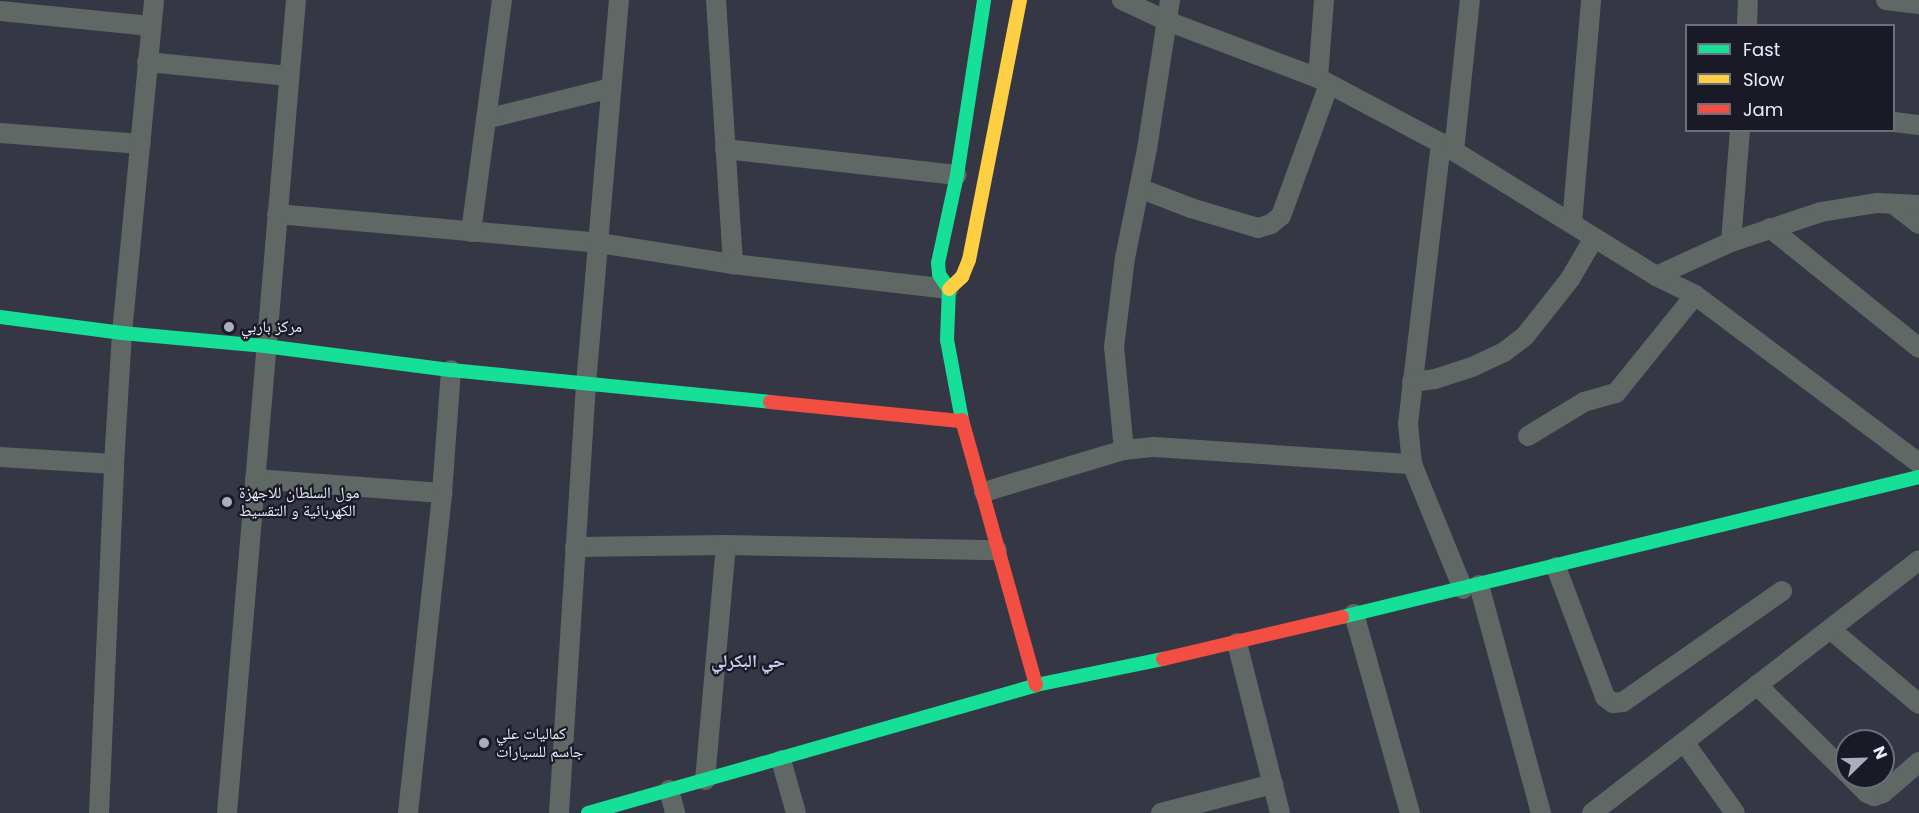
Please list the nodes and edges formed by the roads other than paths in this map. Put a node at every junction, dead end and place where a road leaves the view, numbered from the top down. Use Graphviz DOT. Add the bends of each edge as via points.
graph roads {
  1 [pos="154,0"];
  2 [pos="296,0"];
  3 [pos="502,0"];
  4 [pos="619,0"];
  5 [pos="716,0"];
  6 [pos="984,0"];
  7 [pos="1020,0"];
  8 [pos="1122,0"];
  9 [pos="1170,0"];
  10 [pos="1324,0"];
  11 [pos="1470,0"];
  12 [pos="1592,0"];
  13 [pos="1748,0"];
  14 [pos="1886,0"];
  15 [pos="1919,4"];
  16 [pos="0,11"];
  17 [pos="1167,21"];
  18 [pos="1747,24"];
  19 [pos="150,26"];
  20 [pos="147,62"];
  21 [pos="289,75"];
  22 [pos="1323,81"];
  23 [pos="611,88"];
  24 [pos="486,119"];
  25 [pos="1895,122"];
  26 [pos="1919,125"];
  27 [pos="1740,132"];
  28 [pos="0,133"];
  29 [pos="141,144"];
  30 [pos="1448,147"];
  31 [pos="725,149"];
  32 [pos="957,175"];
  33 [pos="1138,188"];
  34 [pos="1919,205"];
  35 [pos="1896,206"];
  36 [pos="278,214"];
  37 [pos="1572,223"];
  38 [pos="1919,224"];
  39 [pos="1770,228"];
  40 [pos="471,232"];
  41 [pos="1594,238"];
  42 [pos="1731,242"];
  43 [pos="599,243"];
  44 [pos="733,264"];
  45 [pos="1656,276"];
  46 [pos="949,289"];
  47 [pos="1695,295"];
  48 [pos="0,317"];
  49 [pos="123,333"];
  50 [pos="265,346"];
  51 [pos="1919,348"];
  52 [pos="451,370"];
  53 [pos="1412,382"];
  54 [pos="586,384"];
  55 [pos="962,421"];
  56 [pos="1528,436"];
  57 [pos="1124,450"];
  58 [pos="0,457"];
  59 [pos="1919,463"];
  60 [pos="114,464"];
  61 [pos="1412,464"];
  62 [pos="1919,477"];
  63 [pos="255,479"];
  64 [pos="984,492"];
  65 [pos="442,493"];
  66 [pos="726,545"];
  67 [pos="575,547"];
  68 [pos="997,550"];
  69 [pos="1919,560"];
  70 [pos="1556,567"];
  71 [pos="1471,587"];
  72 [pos="1782,591"];
  73 [pos="1354,614"];
  74 [pos="1830,629"];
  75 [pos="1237,643"];
  76 [pos="1036,685"];
  77 [pos="1757,685"];
  78 [pos="1919,704"];
  79 [pos="1684,742"];
  80 [pos="781,760"];
  81 [pos="1835,761"];
  82 [pos="1919,762"];
  83 [pos="705,780"];
  84 [pos="1895,783"];
  85 [pos="1273,784"];
  86 [pos="1863,789"];
  87 [pos="1888,789"];
  88 [pos="669,790"];
  89 [pos="99,813"];
  90 [pos="227,813"];
  91 [pos="408,813"];
  92 [pos="559,813"];
  93 [pos="588,813"];
  94 [pos="675,813"];
  95 [pos="796,813"];
  96 [pos="1161,813"];
  97 [pos="1280,813"];
  98 [pos="1410,813"];
  99 [pos="1541,813"];
  100 [pos="1592,813"];
  101 [pos="1735,813"];
  1 -- 19 [label="street"];
  2 -- 21 [label="street"];
  3 -- 24 [label="street"];
  4 -- 23 [label="street"];
  5 -- 31 [label="street"];
  6 -- 32 [label="street"];
  7 -- 46 [label="street" via="969,260 962,277"];
  8 -- 17 [label="street"];
  9 -- 17 [label="street"];
  10 -- 22 [label="street"];
  11 -- 30 [label="street"];
  12 -- 37 [label="street"];
  13 -- 18 [label="street"];
  14 -- 15 [label="street"];
  16 -- 19 [label="street"];
  17 -- 22 [label="street"];
  17 -- 33 [label="street"];
  19 -- 20 [label="street"];
  20 -- 21 [label="street"];
  20 -- 29 [label="street"];
  21 -- 36 [label="street"];
  22 -- 30 [label="street"];
  22 -- 33 [label="street" via="1281,216 1271,224 1258,228"];
  23 -- 24 [label="street"];
  23 -- 43 [label="street"];
  24 -- 40 [label="street"];
  25 -- 26 [label="street"];
  27 -- 42 [label="street"];
  28 -- 29 [label="street"];
  29 -- 49 [label="street"];
  30 -- 37 [label="street"];
  30 -- 53 [label="street"];
  31 -- 32 [label="street"];
  31 -- 44 [label="street"];
  32 -- 46 [label="street" via="938,263 939,274"];
  33 -- 57 [label="street" via="1114,347"];
  34 -- 35 [label="street"];
  35 -- 38 [label="street"];
  35 -- 39 [label="street" via="1877,203 1821,212"];
  36 -- 40 [label="street"];
  36 -- 50 [label="street"];
  37 -- 41 [label="street"];
  39 -- 42 [label="street"];
  39 -- 51 [label="street"];
  40 -- 43 [label="street"];
  41 -- 45 [label="street"];
  41 -- 53 [label="street" via="1570,279 1525,336 1504,352 1472,367"];
  42 -- 45 [label="street"];
  43 -- 44 [label="street"];
  43 -- 54 [label="street"];
  44 -- 46 [label="street"];
  45 -- 47 [label="street"];
  46 -- 55 [label="street" via="947,340"];
  47 -- 56 [label="street" via="1616,393 1584,402"];
  47 -- 59 [label="street"];
  48 -- 49 [label="street"];
  49 -- 50 [label="street"];
  49 -- 60 [label="street"];
  50 -- 52 [label="street"];
  50 -- 63 [label="street"];
  52 -- 54 [label="street"];
  52 -- 65 [label="street"];
  53 -- 61 [label="street" via="1408,424"];
  54 -- 55 [label="street"];
  54 -- 67 [label="street"];
  55 -- 64 [label="street"];
  57 -- 61 [label="street" via="1154,447"];
  57 -- 64 [label="street"];
  58 -- 60 [label="street"];
  60 -- 89 [label="street"];
  61 -- 71 [label="street"];
  62 -- 70 [label="street"];
  63 -- 65 [label="street"];
  63 -- 90 [label="street"];
  64 -- 68 [label="street"];
  65 -- 91 [label="street"];
  66 -- 67 [label="street"];
  66 -- 68 [label="street"];
  66 -- 83 [label="street"];
  67 -- 92 [label="street"];
  68 -- 76 [label="street"];
  69 -- 74 [label="street"];
  70 -- 71 [label="street"];
  70 -- 72 [label="street" via="1605,697 1613,703 1623,702"];
  71 -- 73 [label="street"];
  71 -- 99 [label="street"];
  73 -- 75 [label="street"];
  73 -- 98 [label="street"];
  74 -- 77 [label="street"];
  74 -- 78 [label="street"];
  75 -- 76 [label="street"];
  75 -- 85 [label="street"];
  76 -- 80 [label="street"];
  77 -- 79 [label="street"];
  77 -- 81 [label="street"];
  79 -- 100 [label="street"];
  79 -- 101 [label="street"];
  80 -- 83 [label="street"];
  80 -- 95 [label="street"];
  82 -- 84 [label="street"];
  83 -- 88 [label="street"];
  85 -- 96 [label="street"];
  85 -- 97 [label="street"];
  86 -- 87 [label="street" via="1874,796"];
  88 -- 93 [label="street"];
  88 -- 94 [label="street"];
}
